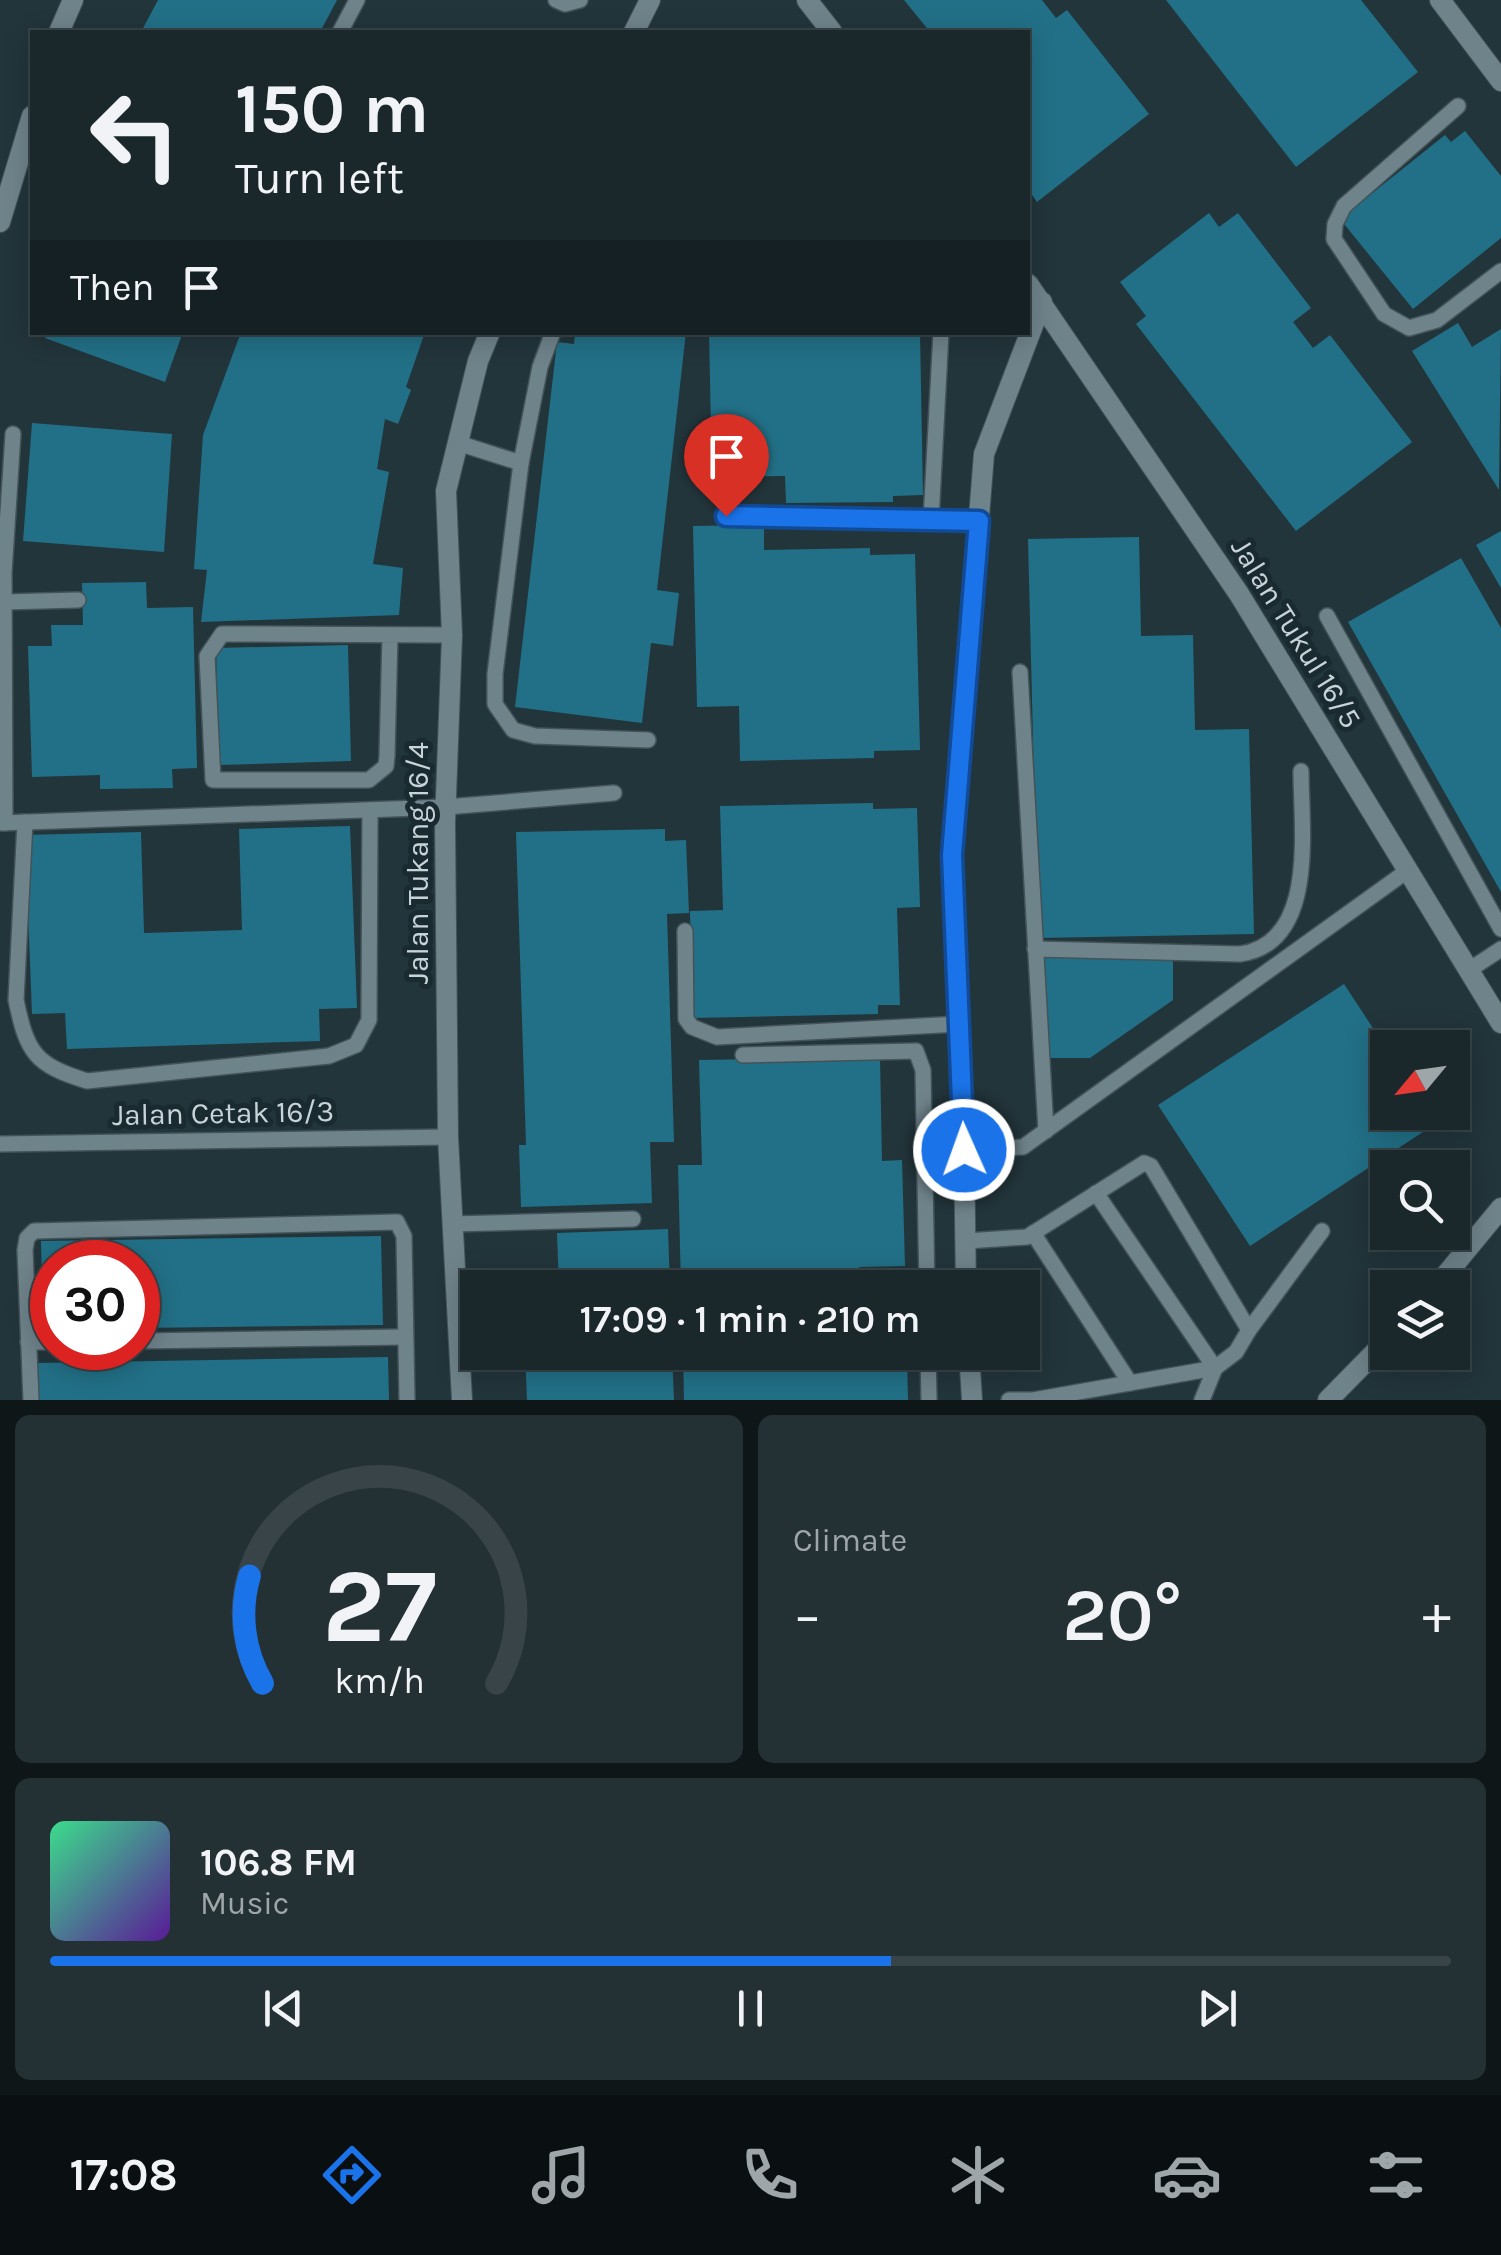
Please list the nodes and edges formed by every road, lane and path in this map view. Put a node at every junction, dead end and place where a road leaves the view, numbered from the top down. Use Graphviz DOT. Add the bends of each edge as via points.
graph roads {
  1 [pos="73,0"];
  2 [pos="358,0"];
  3 [pos="556,0"];
  4 [pos="580,0"];
  5 [pos="650,0"];
  6 [pos="806,0"];
  7 [pos="1440,0"];
  8 [pos="60,30"];
  9 [pos="341,30"];
  10 [pos="635,30"];
  11 [pos="830,30"];
  12 [pos="1501,81"];
  13 [pos="1458,106"];
  14 [pos="30,123"];
  15 [pos="0,222"];
  16 [pos="1501,271"];
  17 [pos="1030,287"];
  18 [pos="1042,302"];
  19 [pos="1030,333"];
  20 [pos="489,335"];
  21 [pos="553,335"];
  22 [pos="941,335"];
  23 [pos="1029,335"];
  24 [pos="13,434"];
  25 [pos="458,443"];
  26 [pos="521,462"];
  27 [pos="726,516"];
  28 [pos="931,520"];
  29 [pos="979,521"];
  30 [pos="78,600"];
  31 [pos="4,602"];
  32 [pos="1327,616"];
  33 [pos="390,635"];
  34 [pos="452,635"];
  35 [pos="1020,672"];
  36 [pos="648,740"];
  37 [pos="1301,771"];
  38 [pos="614,793"];
  39 [pos="446,808"];
  40 [pos="370,810"];
  41 [pos="25,822"];
  42 [pos="3,823"];
  43 [pos="1407,871"];
  44 [pos="1501,930"];
  45 [pos="685,931"];
  46 [pos="1036,949"];
  47 [pos="1501,949"];
  48 [pos="1469,970"];
  49 [pos="1501,1023"];
  50 [pos="959,1024"];
  51 [pos="743,1056"];
  52 [pos="1046,1131"];
  53 [pos="448,1137"];
  54 [pos="0,1144"];
  55 [pos="964,1150"];
  56 [pos="1096,1193"];
  57 [pos="1501,1208"];
  58 [pos="632,1218"];
  59 [pos="453,1224"];
  60 [pos="1322,1231"];
  61 [pos="1033,1233"];
  62 [pos="967,1241"];
  63 [pos="927,1270"];
  64 [pos="966,1270"];
  65 [pos="1450,1270"];
  66 [pos="1250,1330"];
  67 [pos="405,1337"];
  68 [pos="160,1341"];
  69 [pos="28,1342"];
  70 [pos="1370,1357"];
  71 [pos="1215,1368"];
  72 [pos="929,1370"];
  73 [pos="971,1370"];
  74 [pos="1130,1383"];
  75 [pos="31,1400"];
  76 [pos="407,1400"];
  77 [pos="462,1400"];
  78 [pos="930,1400"];
  79 [pos="972,1400"];
  80 [pos="1008,1400"];
  81 [pos="1033,1400"];
  82 [pos="1202,1400"];
  83 [pos="1328,1400"];
  1 -- 8 [label="street"];
  2 -- 9 [label="lane"];
  3 -- 4 [label="lane"];
  5 -- 10 [label="street"];
  6 -- 11 [label="street"];
  7 -- 12 [label="street"];
  13 -- 16 [label="lane" via="1344,206 1334,239 1384,314 1409,328 1437,320"];
  14 -- 15 [label="street"];
  17 -- 18 [label="street, Jalan Tukul 16/5"];
  18 -- 19 [label="street"];
  18 -- 43 [label="street, Jalan Tukul 16/5" via="1239,594"];
  20 -- 25 [label="street, Jalan Tukang 16/4"];
  21 -- 26 [label="lane"];
  22 -- 28 [label="lane"];
  23 -- 29 [label="street" via="984,454"];
  24 -- 31 [label="lane"];
  25 -- 26 [label="lane"];
  25 -- 34 [label="street, Jalan Tukang 16/4" via="446,492"];
  26 -- 36 [label="lane" via="495,704 512,730 535,736"];
  27 -- 28 [label="lane"];
  28 -- 29 [label="lane"];
  29 -- 50 [label="street" via="952,855"];
  30 -- 31 [label="lane"];
  31 -- 42 [label="lane"];
  32 -- 44 [label="lane"];
  33 -- 33 [label="lane" via="388,756 380,772 369,780 213,780 208,656 222,634"];
  33 -- 34 [label="lane"];
  34 -- 39 [label="street, Jalan Tukang 16/4"];
  35 -- 46 [label="lane"];
  37 -- 46 [label="lane" via="1301,878 1289,925 1258,952"];
  38 -- 39 [label="lane"];
  39 -- 40 [label="lane"];
  39 -- 53 [label="street, Jalan Tukang 16/4"];
  40 -- 41 [label="lane"];
  40 -- 41 [label="lane" via="369,1020 356,1045 329,1056 87,1081 52,1070 32,1052 21,1025 16,1000"];
  41 -- 42 [label="lane"];
  43 -- 48 [label="street, Jalan Tukul 16/5"];
  43 -- 52 [label="lane"];
  45 -- 50 [label="lane" via="686,1020 717,1037"];
  46 -- 52 [label="lane"];
  47 -- 48 [label="lane"];
  48 -- 49 [label="street, Jalan Tukul 16/5"];
  50 -- 55 [label="street"];
  51 -- 63 [label="lane" via="916,1051 923,1070"];
  52 -- 55 [label="lane" via="1024,1147"];
  53 -- 54 [label="lane, Jalan Cetak 16/3"];
  53 -- 59 [label="street, Jalan Tukang 16/4"];
  55 -- 62 [label="street"];
  56 -- 61 [label="lane"];
  56 -- 66 [label="lane" via="1144,1163 1151,1166"];
  56 -- 71 [label="lane"];
  57 -- 65 [label="street"];
  58 -- 59 [label="lane"];
  59 -- 77 [label="street, Jalan Tukang 16/4"];
  60 -- 66 [label="lane"];
  61 -- 62 [label="lane"];
  61 -- 74 [label="lane"];
  62 -- 64 [label="street"];
  66 -- 71 [label="lane"];
  67 -- 68 [label="lane"];
  67 -- 69 [label="lane" via="404,1236 396,1222 34,1230 26,1250"];
  67 -- 76 [label="lane"];
  69 -- 75 [label="lane"];
  70 -- 83 [label="street"];
  71 -- 74 [label="lane"];
  71 -- 82 [label="lane"];
  72 -- 78 [label="lane"];
  73 -- 79 [label="street"];
  74 -- 81 [label="lane"];
  80 -- 81 [label="lane"];
}
